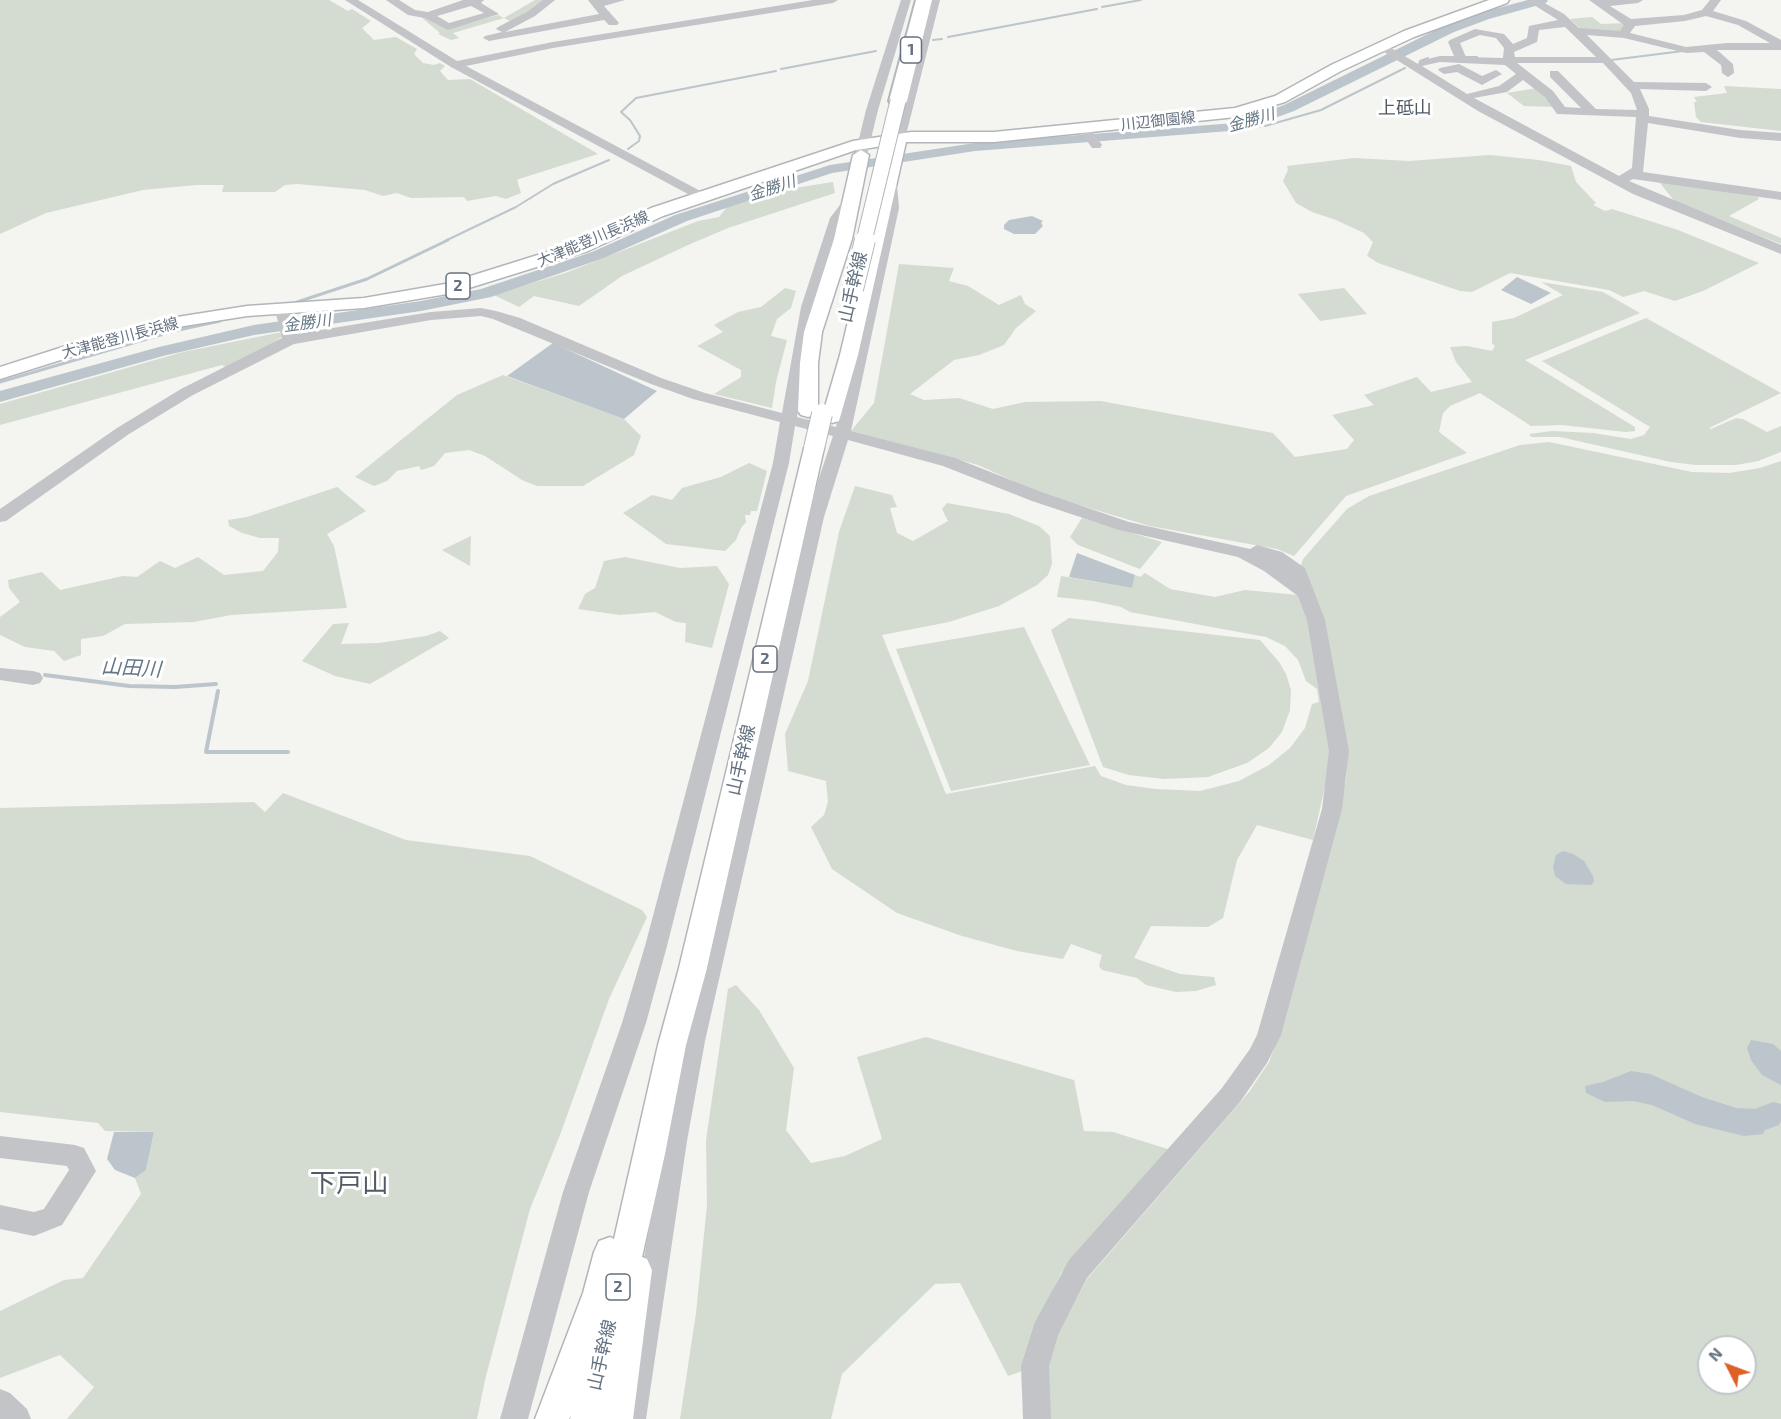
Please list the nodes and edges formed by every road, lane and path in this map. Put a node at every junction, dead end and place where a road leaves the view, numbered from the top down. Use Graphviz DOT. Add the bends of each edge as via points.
graph roads {
  1 [pos="350,0"];
  2 [pos="414,0"];
  3 [pos="550,0"];
  4 [pos="620,0"];
  5 [pos="833,0"];
  6 [pos="906,0"];
  7 [pos="924,0"];
  8 [pos="935,0"];
  9 [pos="1502,0"];
  10 [pos="1531,0"];
  11 [pos="1638,0"];
  12 [pos="1716,0"];
  13 [pos="473,1"];
  14 [pos="395,2"];
  15 [pos="595,2"];
  16 [pos="1598,2"];
  17 [pos="1706,12"];
  18 [pos="428,15"];
  19 [pos="607,16"];
  20 [pos="1629,23"];
  21 [pos="1572,27"];
  22 [pos="623,34"];
  23 [pos="1624,35"];
  24 [pos="489,38"];
  25 [pos="1781,46"];
  26 [pos="1384,48"];
  27 [pos="1489,48"];
  28 [pos="1593,48"];
  29 [pos="1706,48"];
  30 [pos="1562,50"];
  31 [pos="1509,55"];
  32 [pos="493,57"];
  33 [pos="1462,60"];
  34 [pos="1606,60"];
  35 [pos="455,65"];
  36 [pos="1425,69"];
  37 [pos="1728,73"];
  38 [pos="1496,74"];
  39 [pos="1524,74"];
  40 [pos="1554,74"];
  41 [pos="1631,85"];
  42 [pos="1683,86"];
  43 [pos="1706,87"];
  44 [pos="1463,97"];
  45 [pos="1691,98"];
  46 [pos="898,100"];
  47 [pos="1593,113"];
  48 [pos="1643,116"];
  49 [pos="1084,128"];
  50 [pos="1781,137"];
  51 [pos="898,144"];
  52 [pos="1096,145"];
  53 [pos="862,150"];
  54 [pos="1633,175"];
  55 [pos="892,176"];
  56 [pos="1620,182"];
  57 [pos="1781,196"];
  58 [pos="701,197"];
  59 [pos="851,200"];
  60 [pos="1781,250"];
  61 [pos="283,312"];
  62 [pos="289,337"];
  63 [pos="0,373"];
  64 [pos="820,414"];
  65 [pos="789,420"];
  66 [pos="841,435"];
  67 [pos="813,448"];
  68 [pos="0,517"];
  69 [pos="796,526"];
  70 [pos="0,674"];
  71 [pos="33,678"];
  72 [pos="672,1046"];
  73 [pos="0,1147"];
  74 [pos="650,1154"];
  75 [pos="0,1217"];
  76 [pos="0,1403"];
  77 [pos="17,1419"];
  78 [pos="514,1419"];
  79 [pos="552,1419"];
  80 [pos="587,1419"];
  81 [pos="616,1419"];
  82 [pos="632,1419"];
  83 [pos="1037,1419"];
  1 -- 35 [label="street"];
  2 -- 14 [label="street"];
  3 -- 24 [label="street"];
  4 -- 15 [label="street"];
  5 -- 22 [label="street"];
  6 -- 53 [label="street"];
  7 -- 46 [label="highway, 1"];
  8 -- 51 [label="street"];
  9 -- 26 [label="main road, 川辺御園線" via="1430,25"];
  10 -- 21 [label="street" via="1549,5"];
  11 -- 16 [label="street"];
  12 -- 17 [label="street"];
  13 -- 18 [label="street"];
  13 -- 18 [label="street" via="492,14 448,27"];
  14 -- 18 [label="street" via="412,13"];
  15 -- 19 [label="street"];
  16 -- 20 [label="street"];
  17 -- 20 [label="street"];
  17 -- 25 [label="street" via="1742,22"];
  19 -- 22 [label="street"];
  19 -- 24 [label="street"];
  20 -- 23 [label="street"];
  21 -- 23 [label="street"];
  21 -- 28 [label="street"];
  21 -- 31 [label="street" via="1533,28 1533,40"];
  22 -- 32 [label="street"];
  23 -- 29 [label="street" via="1686,50"];
  24 -- 32 [label="street" via="481,42"];
  25 -- 29 [label="street"];
  26 -- 36 [label="street"];
  26 -- 49 [label="main road, 川辺御園線" via="1336,68 1280,99 1236,112"];
  27 -- 31 [label="street"];
  28 -- 30 [label="street"];
  28 -- 34 [label="street"];
  29 -- 37 [label="street" via="1726,64"];
  31 -- 33 [label="street"];
  31 -- 33 [label="street" via="1500,36 1479,31 1454,42"];
  31 -- 34 [label="street"];
  31 -- 39 [label="street"];
  32 -- 35 [label="street"];
  33 -- 36 [label="street" via="1440,59"];
  34 -- 41 [label="street"];
  35 -- 58 [label="street"];
  36 -- 38 [label="street" via="1459,68 1482,81"];
  36 -- 44 [label="street"];
  39 -- 44 [label="street" via="1503,89"];
  39 -- 47 [label="street" via="1549,94 1561,111"];
  40 -- 47 [label="street"];
  41 -- 42 [label="street"];
  41 -- 48 [label="street"];
  42 -- 43 [label="street"];
  42 -- 45 [label="street"];
  44 -- 56 [label="street"];
  46 -- 64 [label="main road, 山手幹線, bridge"];
  47 -- 48 [label="street"];
  48 -- 50 [label="street" via="1740,134"];
  48 -- 54 [label="street" via="1638,170"];
  49 -- 51 [label="main road, 川辺御園線" via="994,137 942,135"];
  49 -- 52 [label="street"];
  51 -- 53 [label="main road, 大津能登川長浜線 / 2"];
  51 -- 55 [label="main road"];
  53 -- 58 [label="main road, 大津能登川長浜線 / 2" via="838,149"];
  53 -- 59 [label="main road"];
  54 -- 56 [label="street"];
  54 -- 57 [label="street"];
  55 -- 64 [label="main road" via="849,356"];
  55 -- 66 [label="street" via="885,243"];
  56 -- 60 [label="street" via="1671,207"];
  58 -- 61 [label="main road, 大津能登川長浜線 / 2" via="552,258 486,279 398,297"];
  59 -- 64 [label="main road" via="808,363 810,388"];
  59 -- 65 [label="street" via="837,218 808,307"];
  61 -- 62 [label="street"];
  61 -- 63 [label="main road, 大津能登川長浜線 / 2" via="231,313 177,322"];
  62 -- 65 [label="street" via="481,312 515,321 656,381"];
  62 -- 68 [label="street" via="123,431"];
  64 -- 67 [label="main road"];
  65 -- 66 [label="street"];
  65 -- 78 [label="street" via="656,946 576,1192"];
  66 -- 82 [label="street" via="815,517 693,1041"];
  66 -- 83 [label="street" via="949,462 1125,526 1228,548 1270,567 1304,592 1316,620 1339,751 1337,777 1332,809 1269,1035 1231,1095 1078,1269 1045,1331 1035,1366"];
  67 -- 69 [label="main road"];
  67 -- 69 [label="main road, 山手幹線 / 2"];
  69 -- 72 [label="main road, 山手幹線 / 2"];
  70 -- 71 [label="street"];
  72 -- 74 [label="main road, 山手幹線 / 2"];
  72 -- 79 [label="main road" via="599,1293"];
  73 -- 75 [label="street" via="75,1156 82,1171 53,1217 34,1224"];
  74 -- 80 [label="main road, 山手幹線 / 2"];
  74 -- 81 [label="main road"];
  76 -- 77 [label="street"];
}
